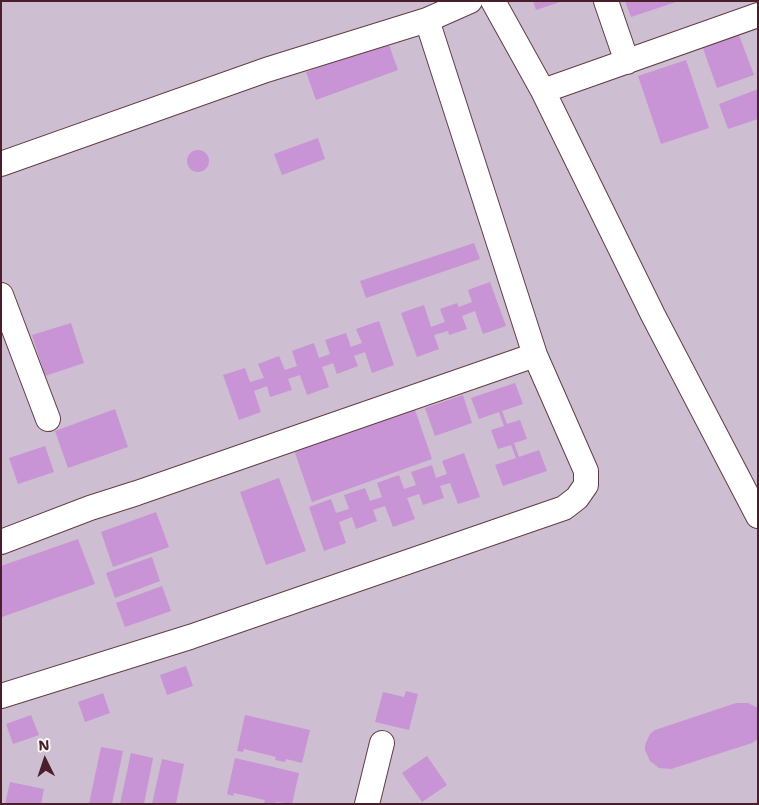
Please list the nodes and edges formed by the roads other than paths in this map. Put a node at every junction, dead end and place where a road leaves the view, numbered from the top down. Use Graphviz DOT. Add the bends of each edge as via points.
graph roads {
  1 [pos="470,1"];
  2 [pos="493,1"];
  3 [pos="606,1"];
  4 [pos="758,15"];
  5 [pos="427,20"];
  6 [pos="627,62"];
  7 [pos="544,91"];
  8 [pos="1,164"];
  9 [pos="1,294"];
  10 [pos="535,355"];
  11 [pos="48,419"];
  12 [pos="758,516"];
  13 [pos="1,542"];
  14 [pos="1,696"];
  15 [pos="382,743"];
  16 [pos="367,804"];
  1 -- 5 [label="street"];
  2 -- 7 [label="street"];
  3 -- 6 [label="street"];
  4 -- 6 [label="street"];
  5 -- 8 [label="street" via="266,70"];
  5 -- 10 [label="street"];
  6 -- 7 [label="street"];
  7 -- 12 [label="street" via="653,315"];
  9 -- 11 [label="street"];
  10 -- 13 [label="street" via="90,508"];
  10 -- 14 [label="street" via="586,471 586,485 564,508 190,637"];
  15 -- 16 [label="street"];
}
